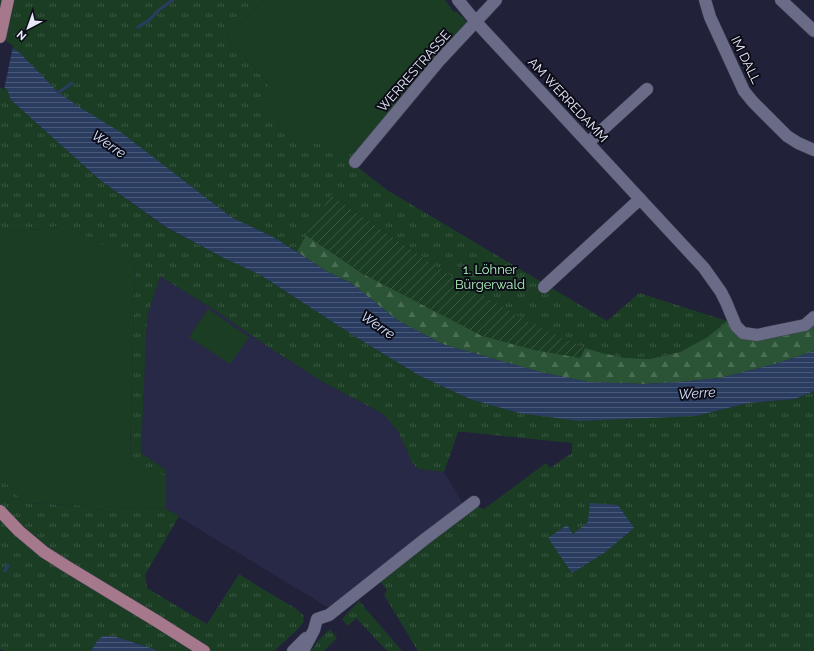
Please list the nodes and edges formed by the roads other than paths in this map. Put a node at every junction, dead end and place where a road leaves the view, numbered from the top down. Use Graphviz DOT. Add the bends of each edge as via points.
graph roads {
  1 [pos="8,0"];
  2 [pos="458,0"];
  3 [pos="496,0"];
  4 [pos="706,0"];
  5 [pos="781,0"];
  6 [pos="476,22"];
  7 [pos="814,31"];
  8 [pos="0,37"];
  9 [pos="647,89"];
  10 [pos="588,142"];
  11 [pos="814,150"];
  12 [pos="355,162"];
  13 [pos="640,199"];
  14 [pos="544,287"];
  15 [pos="814,317"];
  16 [pos="474,502"];
  17 [pos="0,511"];
  18 [pos="314,630"];
  19 [pos="204,651"];
  20 [pos="293,651"];
  21 [pos="303,651"];
  1 -- 8 [label="main road"];
  2 -- 6 [label="street, AM WERREDAMM"];
  3 -- 6 [label="street, WERRESTRASSE"];
  4 -- 11 [label="street, IM DALL" via="710,17 744,92 787,136"];
  5 -- 7 [label="street"];
  6 -- 10 [label="street, AM WERREDAMM"];
  6 -- 12 [label="street, WERRESTRASSE" via="439,61"];
  9 -- 10 [label="street"];
  10 -- 13 [label="street, AM WERREDAMM"];
  13 -- 14 [label="street"];
  13 -- 15 [label="street, AM WERREDAMM" via="704,268 721,292 736,326 743,333 757,335 805,325"];
  16 -- 18 [label="street" via="329,616 317,619"];
  17 -- 19 [label="main road" via="44,552"];
  18 -- 20 [label="street"];
  18 -- 21 [label="street"];
}
